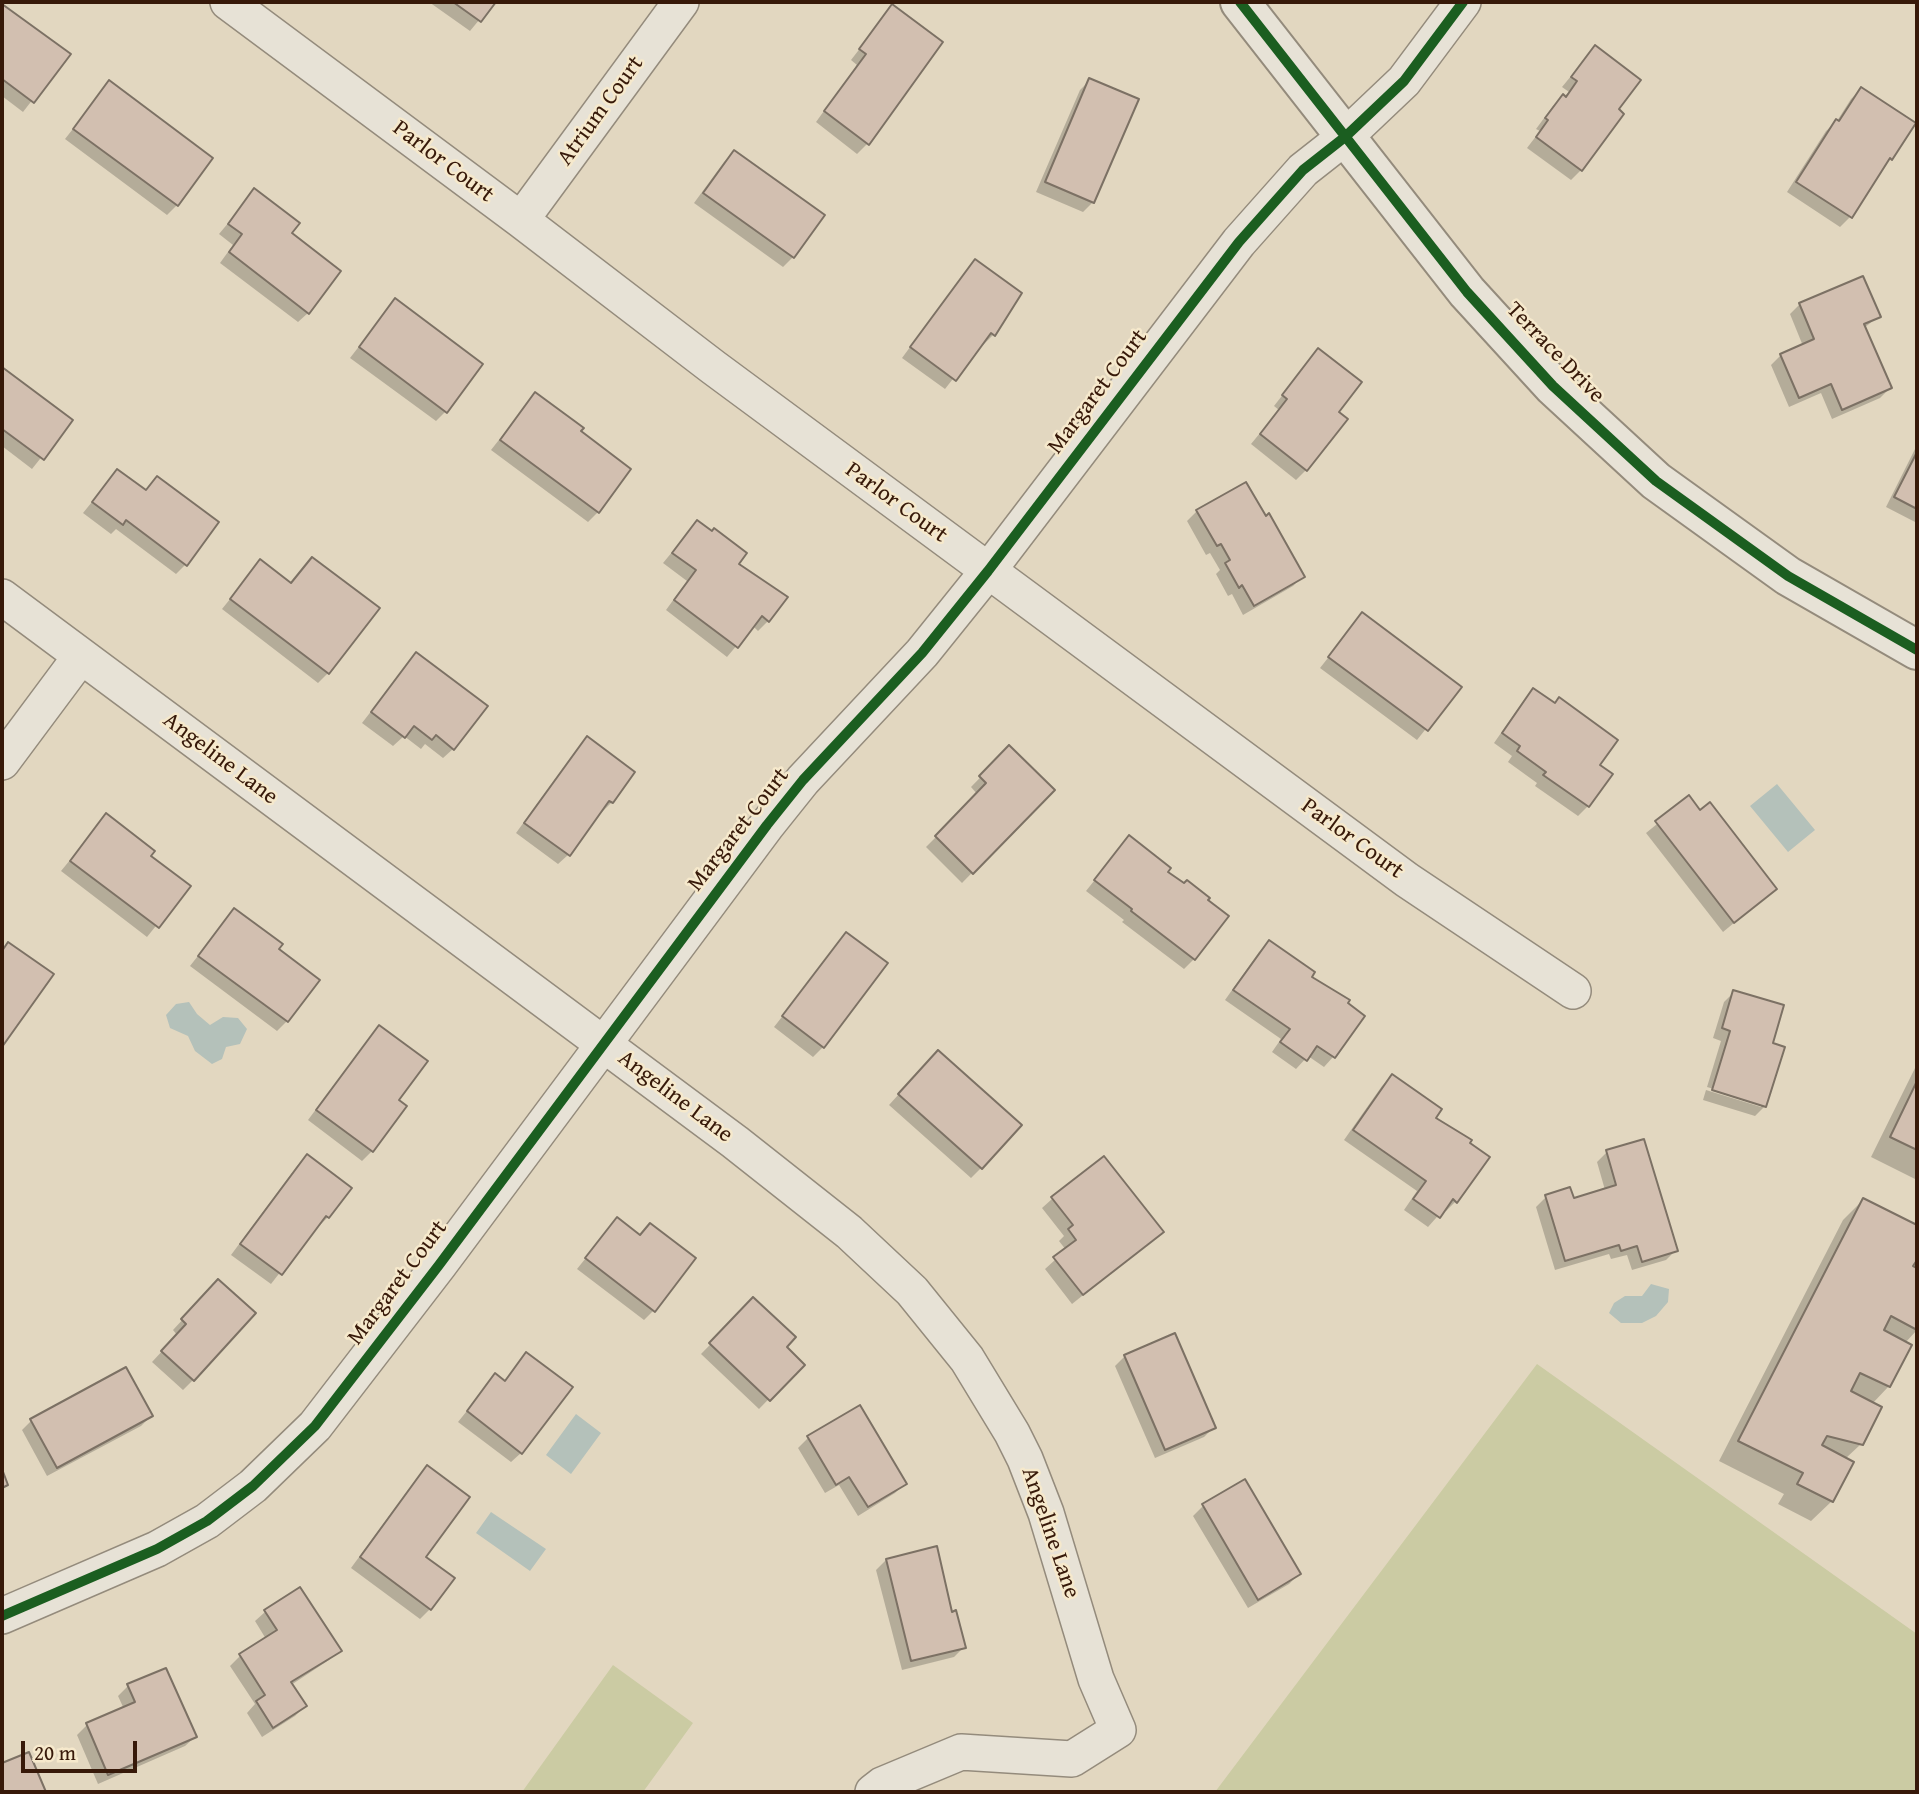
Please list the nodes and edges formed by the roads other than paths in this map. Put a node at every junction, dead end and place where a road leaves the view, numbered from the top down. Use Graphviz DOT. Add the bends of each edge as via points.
graph roads {
  1 [pos="228,2"];
  2 [pos="681,2"];
  3 [pos="1240,2"];
  4 [pos="1463,2"];
  5 [pos="1345,137"];
  6 [pos="521,220"];
  7 [pos="988,571"];
  8 [pos="2,597"];
  9 [pos="1917,650"];
  10 [pos="81,656"];
  11 [pos="2,762"];
  12 [pos="1573,991"];
  13 [pos="604,1044"];
  14 [pos="2,1615"];
  15 [pos="873,1792"];
  1 -- 6 [label="street, Parlor Court"];
  2 -- 6 [label="street, Atrium Court"];
  3 -- 5 [label="street, Terrace Drive"];
  4 -- 5 [label="street, Margaret Court" via="1404,81"];
  5 -- 7 [label="street, Margaret Court" via="1303,170 1239,242"];
  5 -- 9 [label="street, Terrace Drive" via="1468,292 1553,386 1656,481 1788,576"];
  6 -- 7 [label="street, Parlor Court"];
  7 -- 12 [label="street, Parlor Court" via="1407,880"];
  7 -- 13 [label="street, Margaret Court" via="922,653 803,780"];
  8 -- 10 [label="street, Angeline Lane"];
  10 -- 11 [label="street"];
  10 -- 13 [label="street, Angeline Lane"];
  13 -- 14 [label="street, Margaret Court" via="315,1426 253,1486 207,1521 157,1549"];
  13 -- 15 [label="street, Angeline Lane" via="849,1232 912,1292 967,1359 1012,1433 1046,1513 1096,1679 1118,1730 1072,1759 961,1752"];
}
